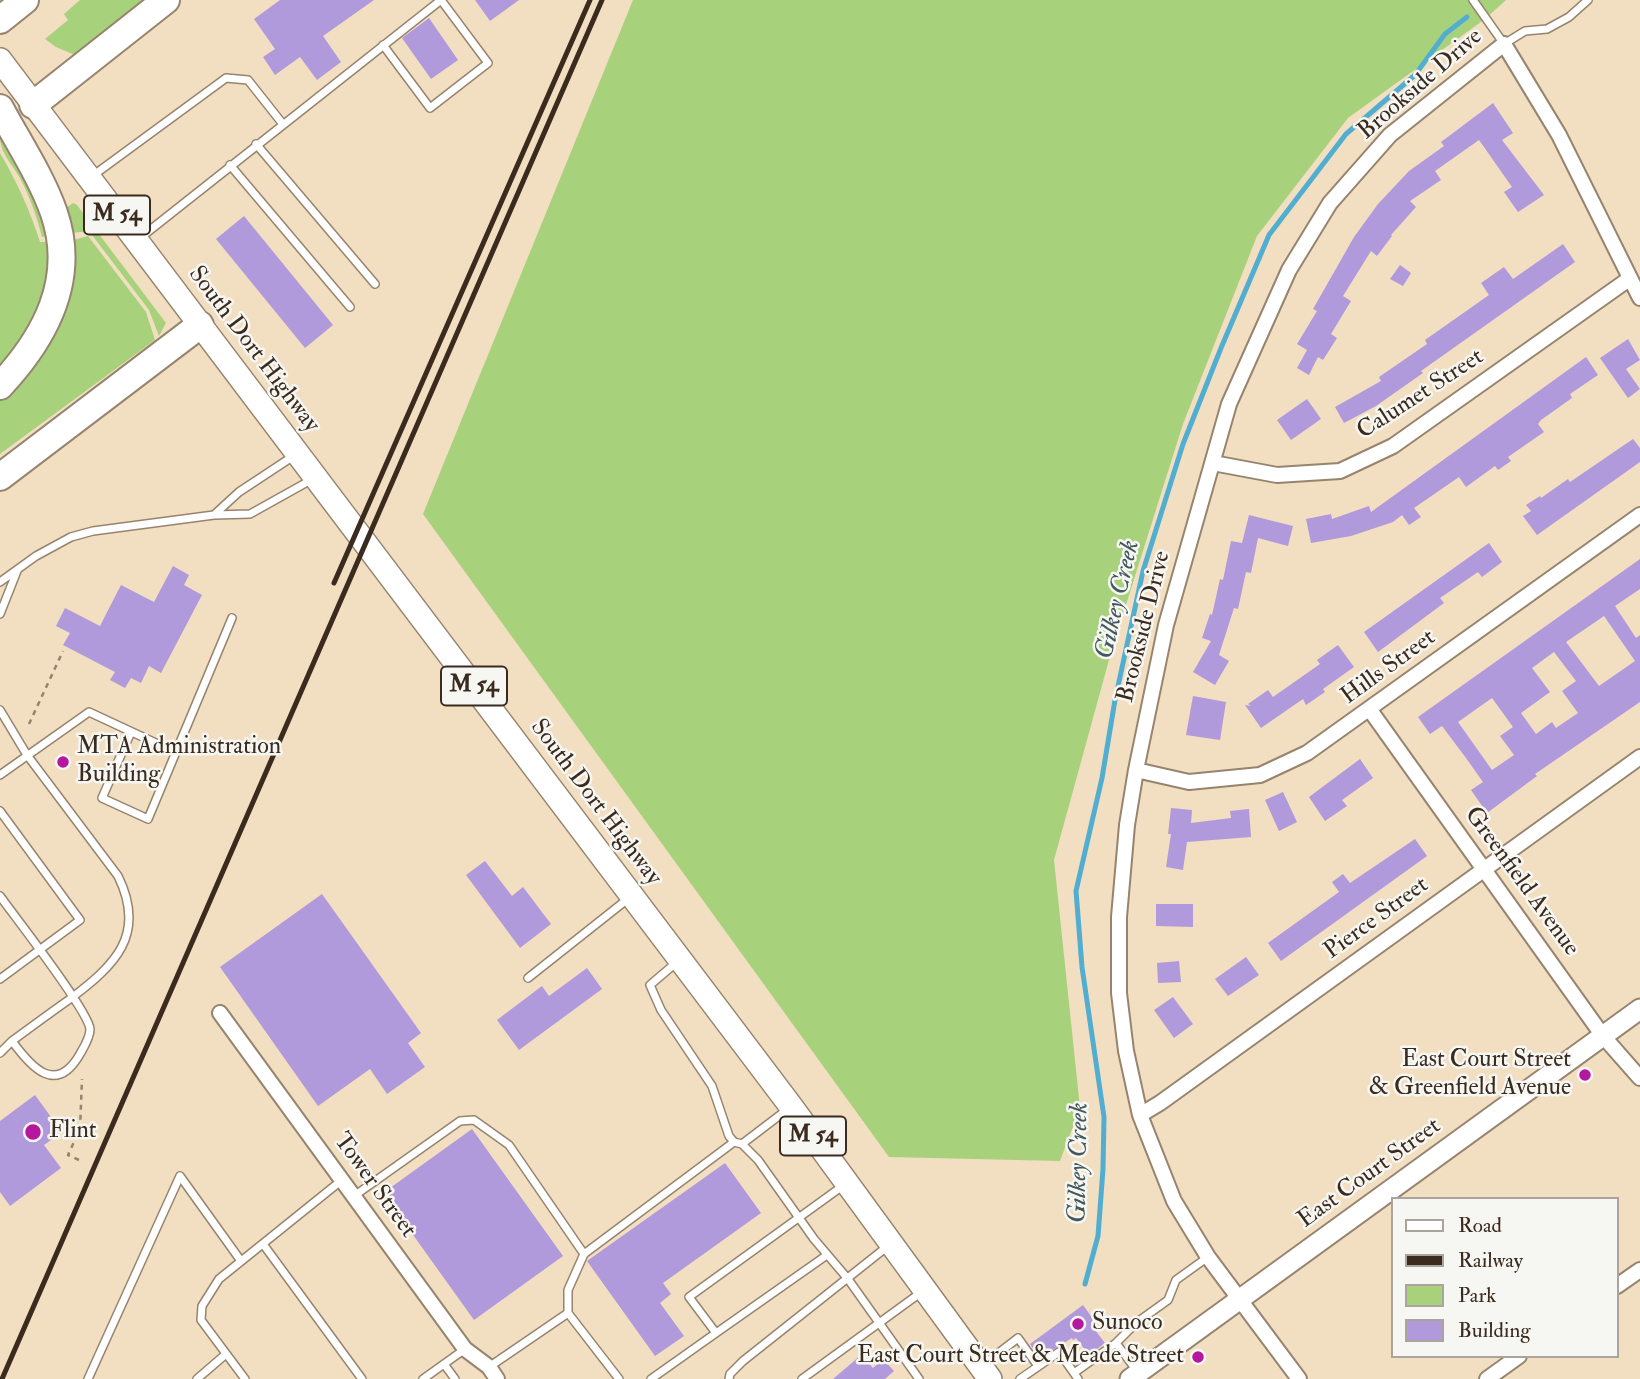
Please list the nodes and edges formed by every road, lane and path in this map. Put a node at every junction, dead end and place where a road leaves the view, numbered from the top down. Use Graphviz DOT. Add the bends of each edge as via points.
graph roads {
  1 [pos="24,0"];
  2 [pos="166,0"];
  3 [pos="441,0"];
  4 [pos="1474,0"];
  5 [pos="1588,0"];
  6 [pos="0,20"];
  7 [pos="1504,44"];
  8 [pos="383,45"];
  9 [pos="0,60"];
  10 [pos="33,105"];
  11 [pos="0,108"];
  12 [pos="282,123"];
  13 [pos="256,144"];
  14 [pos="230,165"];
  15 [pos="90,178"];
  16 [pos="136,240"];
  17 [pos="1629,279"];
  18 [pos="375,284"];
  19 [pos="1640,298"];
  20 [pos="350,307"];
  21 [pos="200,325"];
  22 [pos="0,386"];
  23 [pos="298,453"];
  24 [pos="1213,463"];
  25 [pos="0,477"];
  26 [pos="316,477"];
  27 [pos="214,515"];
  28 [pos="1640,515"];
  29 [pos="18,570"];
  30 [pos="0,582"];
  31 [pos="0,614"];
  32 [pos="232,618"];
  33 [pos="63,651"];
  34 [pos="0,710"];
  35 [pos="1370,710"];
  36 [pos="29,724"];
  37 [pos="131,732"];
  38 [pos="176,752"];
  39 [pos="27,755"];
  40 [pos="1640,757"];
  41 [pos="1136,770"];
  42 [pos="0,775"];
  43 [pos="0,811"];
  44 [pos="1484,870"];
  45 [pos="632,895"];
  46 [pos="0,897"];
  47 [pos="40,950"];
  48 [pos="680,959"];
  49 [pos="528,978"];
  50 [pos="0,979"];
  51 [pos="72,997"];
  52 [pos="1640,1009"];
  53 [pos="220,1013"];
  54 [pos="1603,1035"];
  55 [pos="12,1041"];
  56 [pos="0,1053"];
  57 [pos="1640,1078"];
  58 [pos="82,1079"];
  59 [pos="791,1107"];
  60 [pos="1140,1115"];
  61 [pos="738,1143"];
  62 [pos="79,1160"];
  63 [pos="342,1180"];
  64 [pos="847,1182"];
  65 [pos="354,1196"];
  66 [pos="799,1218"];
  67 [pos="891,1243"];
  68 [pos="263,1244"];
  69 [pos="583,1254"];
  70 [pos="827,1255"];
  71 [pos="1208,1257"];
  72 [pos="242,1261"];
  73 [pos="1640,1270"];
  74 [pos="848,1279"];
  75 [pos="1619,1285"];
  76 [pos="925,1289"];
  77 [pos="1239,1300"];
  78 [pos="568,1313"];
  79 [pos="880,1324"];
  80 [pos="716,1333"];
  81 [pos="1116,1343"];
  82 [pos="465,1349"];
  83 [pos="226,1354"];
  84 [pos="1516,1358"];
  85 [pos="443,1364"];
  86 [pos="1038,1366"];
  87 [pos="493,1373"];
  88 [pos="986,1373"];
  89 [pos="1076,1376"];
  90 [pos="1138,1377"];
  91 [pos="88,1379"];
  92 [pos="197,1379"];
  93 [pos="245,1379"];
  94 [pos="362,1379"];
  95 [pos="423,1379"];
  96 [pos="455,1379"];
  97 [pos="619,1379"];
  98 [pos="652,1379"];
  99 [pos="729,1379"];
  100 [pos="802,1379"];
  101 [pos="919,1379"];
  102 [pos="1020,1379"];
  103 [pos="1299,1379"];
  104 [pos="1487,1379"];
  1 -- 6 [label="highway"];
  2 -- 10 [label="highway"];
  3 -- 8 [label="lane"];
  3 -- 8 [label="lane" via="488,63 430,108"];
  4 -- 7 [label="lane"];
  5 -- 7 [label="lane" via="1547,29 1525,31"];
  7 -- 17 [label="street" via="1559,135"];
  7 -- 24 [label="street, Brookside Drive" via="1390,135 1330,204 1289,270 1263,326 1229,404"];
  8 -- 12 [label="lane"];
  9 -- 10 [label="main road, South Dort Highway / M 54"];
  10 -- 15 [label="main road, South Dort Highway / M 54"];
  11 -- 22 [label="highway" via="54,212 61,255 59,294 50,316 26,357"];
  12 -- 13 [label="lane"];
  12 -- 15 [label="lane" via="248,80 226,78"];
  13 -- 14 [label="lane"];
  13 -- 18 [label="lane"];
  14 -- 16 [label="lane"];
  14 -- 20 [label="lane"];
  15 -- 16 [label="main road, South Dort Highway / M 54"];
  16 -- 21 [label="main road, South Dort Highway / M 54"];
  17 -- 19 [label="street"];
  17 -- 24 [label="street, Calumet Street" via="1393,446 1340,471 1277,475"];
  21 -- 23 [label="main road, South Dort Highway / M 54"];
  21 -- 25 [label="highway"];
  23 -- 26 [label="main road, South Dort Highway / M 54"];
  23 -- 27 [label="lane" via="239,492"];
  24 -- 41 [label="street, Brookside Drive" via="1166,625"];
  26 -- 27 [label="lane" via="250,514"];
  26 -- 45 [label="main road, South Dort Highway / M 54"];
  27 -- 29 [label="lane" via="71,537"];
  28 -- 35 [label="street, Hills Street"];
  29 -- 30 [label="lane"];
  29 -- 31 [label="lane"];
  32 -- 38 [label="lane"];
  33 -- 36 [label="path"];
  34 -- 39 [label="lane"];
  35 -- 41 [label="street, Hills Street" via="1307,753 1260,775 1189,782"];
  35 -- 44 [label="street, Greenfield Avenue"];
  37 -- 38 [label="lane"];
  37 -- 38 [label="lane" via="102,798 148,819"];
  37 -- 39 [label="lane" via="89,712"];
  39 -- 42 [label="lane"];
  39 -- 51 [label="lane" via="126,893 129,913 122,946 99,978"];
  40 -- 44 [label="street, Pierce Street"];
  41 -- 60 [label="street, Brookside Drive" via="1119,916 1119,993"];
  43 -- 47 [label="lane" via="80,920"];
  44 -- 54 [label="street, Greenfield Avenue"];
  44 -- 60 [label="street, Pierce Street"];
  45 -- 48 [label="main road, South Dort Highway / M 54"];
  45 -- 49 [label="lane"];
  46 -- 47 [label="lane"];
  47 -- 50 [label="lane"];
  47 -- 51 [label="lane"];
  48 -- 59 [label="main road, South Dort Highway / M 54"];
  48 -- 61 [label="lane" via="650,985 661,1010 712,1086 722,1121"];
  51 -- 55 [label="lane"];
  51 -- 55 [label="lane" via="90,1029 74,1063 65,1071 55,1074 35,1069"];
  52 -- 54 [label="main road, East Court Street"];
  53 -- 63 [label="street, Tower Street"];
  54 -- 57 [label="street, Greenfield Avenue"];
  54 -- 77 [label="main road, East Court Street"];
  55 -- 56 [label="lane"];
  58 -- 62 [label="path" via="80,1129 68,1155"];
  59 -- 61 [label="lane"];
  59 -- 64 [label="main road, South Dort Highway / M 54"];
  60 -- 71 [label="street, Brookside Drive" via="1174,1201"];
  61 -- 66 [label="lane" via="758,1160"];
  61 -- 69 [label="lane"];
  63 -- 65 [label="street, Tower Street"];
  63 -- 68 [label="lane"];
  64 -- 66 [label="lane"];
  64 -- 67 [label="main road, South Dort Highway / M 54"];
  65 -- 69 [label="lane" via="460,1121 474,1119 509,1145"];
  65 -- 82 [label="street, Tower Street"];
  66 -- 70 [label="lane"];
  66 -- 80 [label="lane" via="689,1297"];
  67 -- 74 [label="lane"];
  67 -- 76 [label="main road, South Dort Highway / M 54"];
  68 -- 72 [label="lane"];
  68 -- 94 [label="lane"];
  69 -- 78 [label="lane" via="568,1290"];
  70 -- 74 [label="lane"];
  70 -- 80 [label="lane"];
  71 -- 77 [label="street, Brookside Drive"];
  71 -- 81 [label="lane" via="1176,1280 1168,1300"];
  72 -- 83 [label="lane" via="219,1279 202,1306 201,1320"];
  72 -- 91 [label="lane" via="180,1176"];
  73 -- 75 [label="street"];
  74 -- 79 [label="lane"];
  74 -- 99 [label="lane" via="743,1361"];
  76 -- 79 [label="lane"];
  76 -- 88 [label="main road, South Dort Highway / M 54"];
  77 -- 90 [label="main road, East Court Street"];
  77 -- 103 [label="street, Brookside Drive"];
  78 -- 87 [label="lane"];
  78 -- 97 [label="lane"];
  79 -- 100 [label="lane"];
  79 -- 101 [label="lane"];
  80 -- 98 [label="lane"];
  81 -- 89 [label="lane"];
  81 -- 90 [label="lane"];
  82 -- 85 [label="lane"];
  82 -- 87 [label="street, Tower Street"];
  83 -- 92 [label="lane"];
  83 -- 93 [label="lane"];
  84 -- 104 [label="street"];
  85 -- 95 [label="lane"];
  85 -- 96 [label="lane"];
  86 -- 88 [label="lane" via="1018,1338"];
  86 -- 89 [label="lane" via="1059,1352"];
  86 -- 102 [label="lane"];
}
